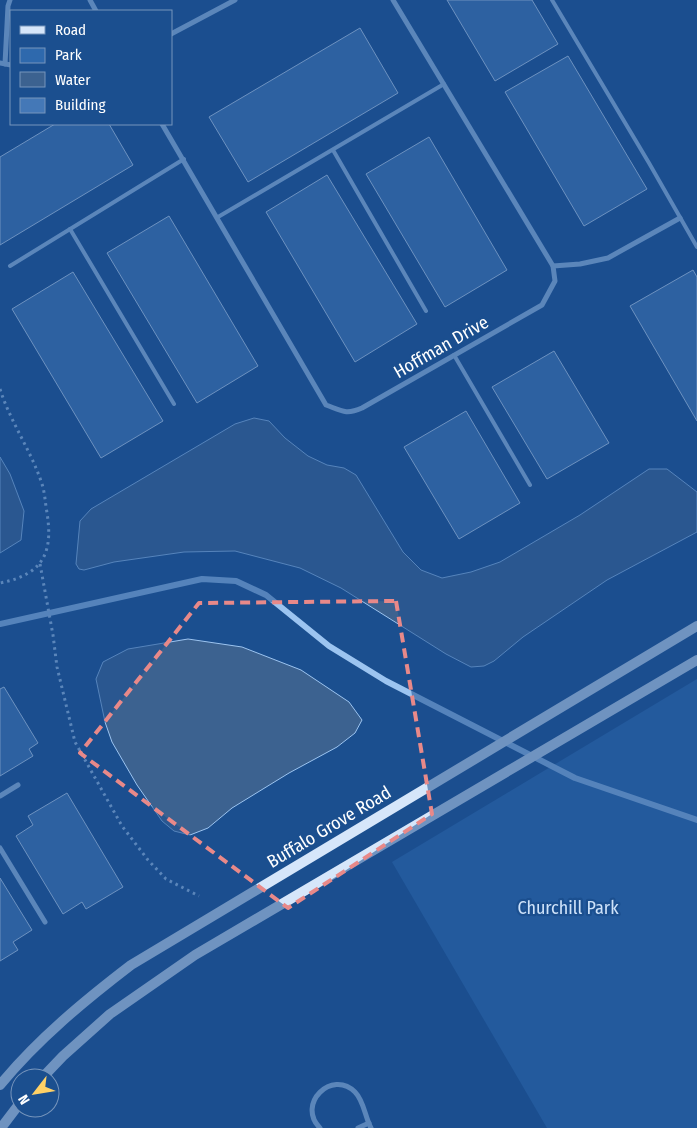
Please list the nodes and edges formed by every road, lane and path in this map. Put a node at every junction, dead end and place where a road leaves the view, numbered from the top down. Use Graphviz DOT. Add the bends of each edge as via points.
graph roads {
  1 [pos="10,0"];
  2 [pos="235,0"];
  3 [pos="393,0"];
  4 [pos="552,0"];
  5 [pos="172,33"];
  6 [pos="2,64"];
  7 [pos="444,84"];
  8 [pos="163,125"];
  9 [pos="333,150"];
  10 [pos="184,160"];
  11 [pos="218,217"];
  12 [pos="680,218"];
  13 [pos="70,229"];
  14 [pos="697,247"];
  15 [pos="10,266"];
  16 [pos="554,266"];
  17 [pos="426,311"];
  18 [pos="454,355"];
  19 [pos="0,389"];
  20 [pos="174,404"];
  21 [pos="530,485"];
  22 [pos="40,564"];
  23 [pos="0,583"];
  24 [pos="697,626"];
  25 [pos="697,660"];
  26 [pos="18,785"];
  27 [pos="0,796"];
  28 [pos="0,848"];
  29 [pos="199,896"];
  30 [pos="45,922"];
  31 [pos="52,1068"];
  32 [pos="0,1086"];
  33 [pos="10,1116"];
  34 [pos="370,1126"];
  35 [pos="1,1128"];
  36 [pos="320,1128"];
  37 [pos="358,1128"];
  1 -- 6 [label="street"];
  2 -- 5 [label="street"];
  3 -- 7 [label="street"];
  4 -- 12 [label="lane"];
  7 -- 9 [label="lane"];
  7 -- 16 [label="street"];
  8 -- 10 [label="street, Hoffman Drive"];
  9 -- 11 [label="lane"];
  9 -- 17 [label="lane"];
  10 -- 11 [label="street, Hoffman Drive"];
  10 -- 13 [label="lane"];
  11 -- 18 [label="street, Hoffman Drive" via="326,404 351,413"];
  12 -- 14 [label="lane"];
  12 -- 16 [label="street" via="608,258"];
  13 -- 15 [label="lane"];
  13 -- 20 [label="lane"];
  16 -- 18 [label="street, Hoffman Drive" via="555,281 542,304"];
  18 -- 21 [label="lane"];
  19 -- 22 [label="path" via="42,483 49,525 48,549"];
  22 -- 23 [label="path" via="32,572"];
  22 -- 29 [label="path" via="57,667 75,742 122,826 148,860 166,879"];
  24 -- 32 [label="main road, Buffalo Grove Road" via="131,965 84,1001 19,1062"];
  25 -- 31 [label="main road" via="195,955 110,1014"];
  26 -- 27 [label="street"];
  28 -- 30 [label="street"];
  33 -- 35 [label="main road"];
  34 -- 36 [label="street" via="355,1092 332,1085 324,1088 314,1100 313,1117"];
  34 -- 37 [label="street"];
}
